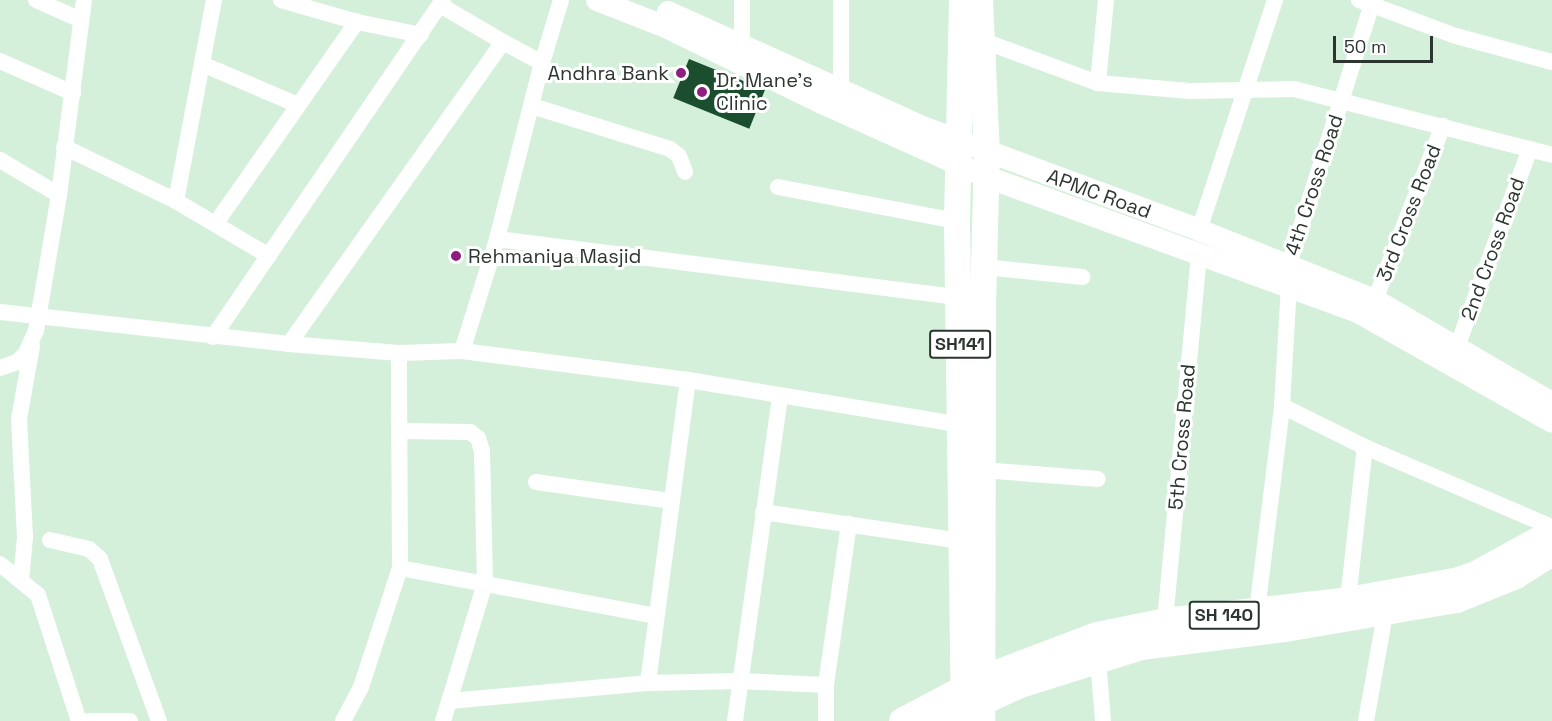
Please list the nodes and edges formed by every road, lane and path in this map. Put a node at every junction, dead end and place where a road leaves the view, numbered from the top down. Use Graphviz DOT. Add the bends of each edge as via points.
graph roads {
  1 [pos="36,0"];
  2 [pos="84,0"];
  3 [pos="214,0"];
  4 [pos="281,0"];
  5 [pos="561,0"];
  6 [pos="597,0"];
  7 [pos="638,0"];
  8 [pos="742,0"];
  9 [pos="841,0"];
  10 [pos="962,0"];
  11 [pos="980,0"];
  12 [pos="1106,0"];
  13 [pos="1275,0"];
  14 [pos="1368,2"];
  15 [pos="442,3"];
  16 [pos="659,4"];
  17 [pos="81,20"];
  18 [pos="357,22"];
  19 [pos="421,35"];
  20 [pos="981,40"];
  21 [pos="503,42"];
  22 [pos="742,44"];
  23 [pos="1552,62"];
  24 [pos="542,63"];
  25 [pos="202,64"];
  26 [pos="2,66"];
  27 [pos="1098,83"];
  28 [pos="1247,90"];
  29 [pos="841,91"];
  30 [pos="73,93"];
  31 [pos="1341,103"];
  32 [pos="298,105"];
  33 [pos="532,106"];
  34 [pos="1443,126"];
  35 [pos="64,147"];
  36 [pos="1529,151"];
  37 [pos="958,152"];
  38 [pos="1552,155"];
  39 [pos="0,160"];
  40 [pos="987,165"];
  41 [pos="685,172"];
  42 [pos="778,187"];
  43 [pos="59,195"];
  44 [pos="176,201"];
  45 [pos="957,222"];
  46 [pos="216,223"];
  47 [pos="1199,230"];
  48 [pos="497,239"];
  49 [pos="1199,252"];
  50 [pos="269,256"];
  51 [pos="984,267"];
  52 [pos="1288,276"];
  53 [pos="1082,277"];
  54 [pos="959,297"];
  55 [pos="1375,300"];
  56 [pos="0,312"];
  57 [pos="37,315"];
  58 [pos="213,337"];
  59 [pos="32,342"];
  60 [pos="289,344"];
  61 [pos="462,351"];
  62 [pos="399,353"];
  63 [pos="1454,356"];
  64 [pos="0,368"];
  65 [pos="688,381"];
  66 [pos="780,395"];
  67 [pos="1552,403"];
  68 [pos="1282,406"];
  69 [pos="1552,422"];
  70 [pos="972,427"];
  71 [pos="401,431"];
  72 [pos="1365,447"];
  73 [pos="982,470"];
  74 [pos="1098,479"];
  75 [pos="536,482"];
  76 [pos="672,501"];
  77 [pos="763,512"];
  78 [pos="849,524"];
  79 [pos="1552,527"];
  80 [pos="1552,532"];
  81 [pos="50,540"];
  82 [pos="962,541"];
  83 [pos="1552,553"];
  84 [pos="0,564"];
  85 [pos="400,568"];
  86 [pos="21,581"];
  87 [pos="485,583"];
  88 [pos="1348,600"];
  89 [pos="1257,611"];
  90 [pos="1385,614"];
  91 [pos="656,616"];
  92 [pos="1165,621"];
  93 [pos="1098,659"];
  94 [pos="740,681"];
  95 [pos="648,683"];
  96 [pos="826,685"];
  97 [pos="450,701"];
  98 [pos="969,706"];
  99 [pos="79,721"];
  100 [pos="89,721"];
  101 [pos="130,721"];
  102 [pos="159,721"];
  103 [pos="343,721"];
  104 [pos="443,721"];
  105 [pos="735,721"];
  106 [pos="826,721"];
  107 [pos="902,721"];
  108 [pos="1103,721"];
  109 [pos="1366,721"];
  1 -- 17 [label="street"];
  2 -- 17 [label="street"];
  3 -- 25 [label="street"];
  4 -- 18 [label="street"];
  5 -- 24 [label="street"];
  6 -- 37 [label="street, APMC Road" via="668,28 822,103"];
  7 -- 16 [label="street, APMC Road"];
  8 -- 22 [label="street"];
  9 -- 29 [label="street"];
  10 -- 37 [label="main road, SH141"];
  11 -- 20 [label="main road"];
  12 -- 27 [label="street"];
  13 -- 28 [label="street"];
  14 -- 23 [label="street" via="1456,36"];
  14 -- 31 [label="street, 4th Cross Road"];
  15 -- 19 [label="street"];
  15 -- 21 [label="street"];
  16 -- 22 [label="street, APMC Road"];
  17 -- 30 [label="street"];
  18 -- 19 [label="street"];
  18 -- 32 [label="street"];
  19 -- 50 [label="street"];
  20 -- 27 [label="street"];
  20 -- 40 [label="main road"];
  21 -- 24 [label="street"];
  21 -- 60 [label="street"];
  22 -- 29 [label="street, APMC Road"];
  24 -- 33 [label="street"];
  25 -- 32 [label="street"];
  25 -- 44 [label="street"];
  26 -- 30 [label="street"];
  27 -- 28 [label="street" via="1190,91"];
  28 -- 31 [label="street" via="1294,89"];
  28 -- 47 [label="street"];
  29 -- 37 [label="street, APMC Road"];
  30 -- 35 [label="street"];
  31 -- 34 [label="street"];
  31 -- 52 [label="street, 4th Cross Road"];
  32 -- 46 [label="street"];
  33 -- 41 [label="street" via="670,149 679,156"];
  33 -- 48 [label="street"];
  34 -- 36 [label="street"];
  34 -- 55 [label="street, 3rd Cross Road"];
  35 -- 43 [label="street"];
  35 -- 44 [label="street"];
  36 -- 38 [label="street"];
  36 -- 63 [label="street, 2nd Cross Road"];
  37 -- 40 [label="street, APMC Road"];
  37 -- 45 [label="main road, SH141"];
  39 -- 43 [label="street"];
  40 -- 47 [label="street, APMC Road"];
  40 -- 49 [label="street"];
  40 -- 51 [label="main road"];
  42 -- 45 [label="street"];
  43 -- 57 [label="street"];
  44 -- 46 [label="street"];
  45 -- 54 [label="main road, SH141"];
  46 -- 50 [label="street"];
  47 -- 52 [label="street, APMC Road"];
  48 -- 54 [label="street"];
  48 -- 61 [label="street"];
  49 -- 52 [label="street"];
  49 -- 92 [label="street, 5th Cross Road"];
  50 -- 58 [label="street"];
  51 -- 53 [label="street"];
  51 -- 70 [label="main road"];
  52 -- 55 [label="street, APMC Road"];
  52 -- 63 [label="street"];
  52 -- 68 [label="street, 4th Cross Road"];
  54 -- 70 [label="main road, SH141"];
  55 -- 63 [label="street, APMC Road"];
  56 -- 57 [label="street"];
  57 -- 58 [label="street"];
  57 -- 59 [label="street"];
  58 -- 60 [label="street"];
  59 -- 64 [label="street" via="17,362"];
  59 -- 86 [label="street" via="19,419 25,537"];
  60 -- 62 [label="street"];
  61 -- 62 [label="street"];
  61 -- 65 [label="street"];
  62 -- 71 [label="street"];
  63 -- 67 [label="street, APMC Road"];
  63 -- 69 [label="street"];
  65 -- 66 [label="street"];
  65 -- 76 [label="street"];
  66 -- 70 [label="street"];
  66 -- 77 [label="street"];
  68 -- 72 [label="street"];
  68 -- 89 [label="street, 4th Cross Road"];
  70 -- 73 [label="main road"];
  70 -- 82 [label="main road, SH141"];
  71 -- 85 [label="street"];
  71 -- 87 [label="street" via="462,430 475,434 481,442"];
  72 -- 79 [label="street"];
  72 -- 88 [label="street"];
  73 -- 74 [label="street"];
  73 -- 98 [label="main road"];
  75 -- 76 [label="street"];
  76 -- 91 [label="street"];
  77 -- 78 [label="street"];
  77 -- 94 [label="street"];
  78 -- 82 [label="street"];
  78 -- 96 [label="street"];
  80 -- 88 [label="main road, SH 140" via="1476,574 1439,585"];
  81 -- 102 [label="street" via="89,549 99,559"];
  82 -- 98 [label="main road, SH141"];
  83 -- 90 [label="main road, SH 140" via="1491,588 1436,605"];
  84 -- 86 [label="street"];
  85 -- 87 [label="street"];
  85 -- 103 [label="street" via="361,687"];
  86 -- 99 [label="street" via="38,595"];
  87 -- 91 [label="street"];
  87 -- 97 [label="street"];
  88 -- 89 [label="main road, SH 140"];
  89 -- 92 [label="main road, SH 140"];
  90 -- 93 [label="main road, SH 140" via="1141,647"];
  90 -- 109 [label="street"];
  91 -- 95 [label="street"];
  92 -- 98 [label="main road, SH 140" via="1097,635"];
  93 -- 98 [label="main road, SH 140"];
  93 -- 108 [label="street"];
  94 -- 95 [label="street"];
  94 -- 96 [label="street"];
  94 -- 105 [label="street"];
  95 -- 97 [label="street"];
  96 -- 106 [label="street"];
  97 -- 104 [label="street"];
  98 -- 107 [label="main road, SH 140"];
  100 -- 101 [label="street"];
}
